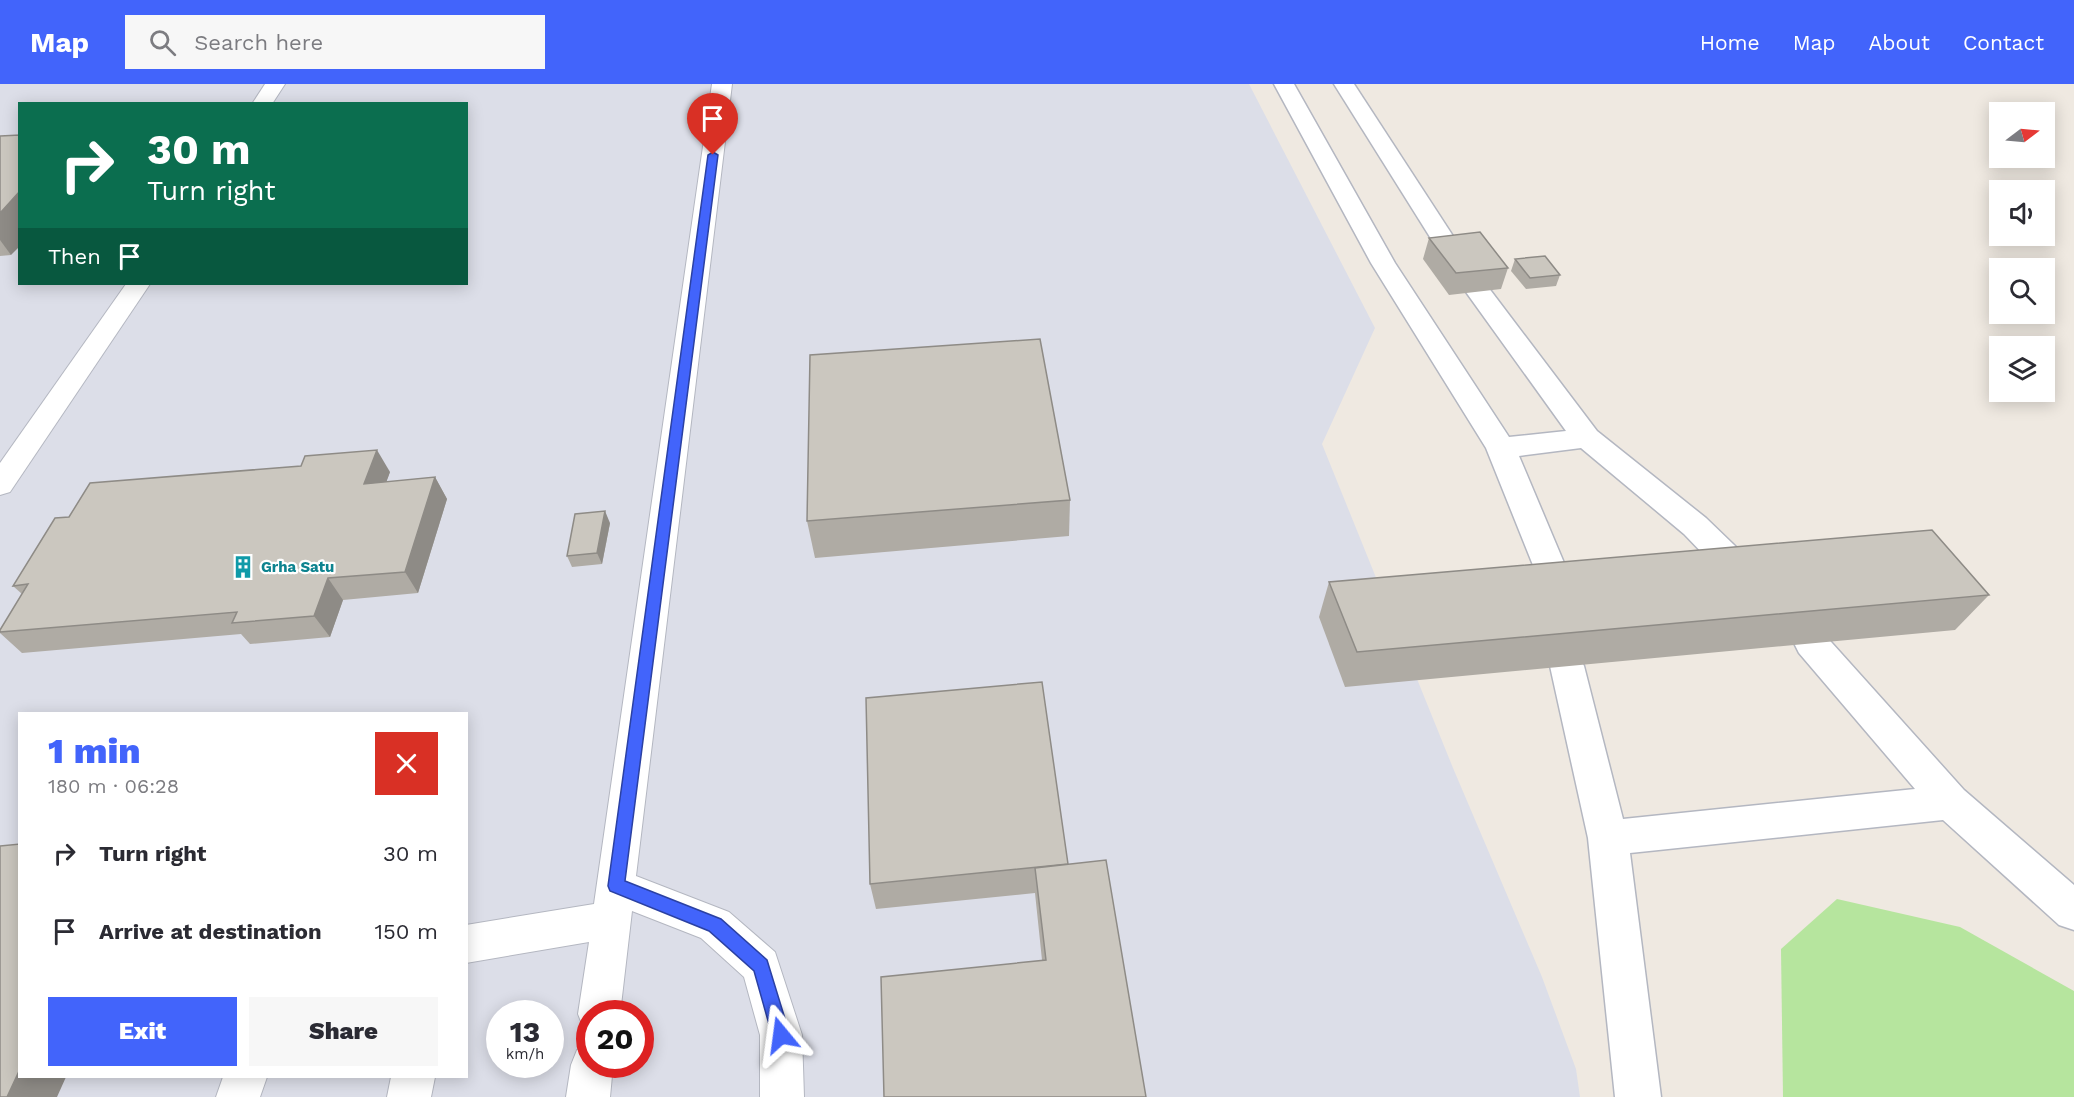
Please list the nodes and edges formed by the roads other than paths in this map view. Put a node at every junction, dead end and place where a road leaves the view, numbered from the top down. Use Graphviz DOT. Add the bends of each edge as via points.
graph roads {
  1 [pos="275,84"];
  2 [pos="722,84"];
  3 [pos="1284,84"];
  4 [pos="1344,84"];
  5 [pos="263,102"];
  6 [pos="1454,256"];
  7 [pos="137,285"];
  8 [pos="1479,292"];
  9 [pos="1587,438"];
  10 [pos="1501,448"];
  11 [pos="0,485"];
  12 [pos="1748,579"];
  13 [pos="1561,596"];
  14 [pos="1811,643"];
  15 [pos="1567,666"];
  16 [pos="1950,802"];
  17 [pos="1608,838"];
  18 [pos="613,903"];
  19 [pos="2074,911"];
  20 [pos="468,943"];
  21 [pos="600,1000"];
  22 [pos="245,1078"];
  23 [pos="413,1078"];
  24 [pos="590,1078"];
  25 [pos="238,1097"];
  26 [pos="409,1097"];
  27 [pos="588,1097"];
  28 [pos="782,1097"];
  29 [pos="1638,1097"];
  1 -- 5 [label="lane"];
  2 -- 18 [label="lane"];
  3 -- 10 [label="street" via="1383,262"];
  4 -- 6 [label="street"];
  7 -- 11 [label="lane"];
  8 -- 9 [label="street"];
  9 -- 10 [label="street"];
  9 -- 12 [label="street" via="1695,526"];
  10 -- 13 [label="street"];
  14 -- 16 [label="street"];
  15 -- 17 [label="street"];
  16 -- 17 [label="street"];
  16 -- 19 [label="street"];
  17 -- 29 [label="street"];
  18 -- 20 [label="lane"];
  18 -- 21 [label="lane"];
  18 -- 28 [label="lane" via="715,925 761,966 781,1035"];
  22 -- 25 [label="lane"];
  23 -- 26 [label="lane"];
  24 -- 27 [label="lane"];
}
